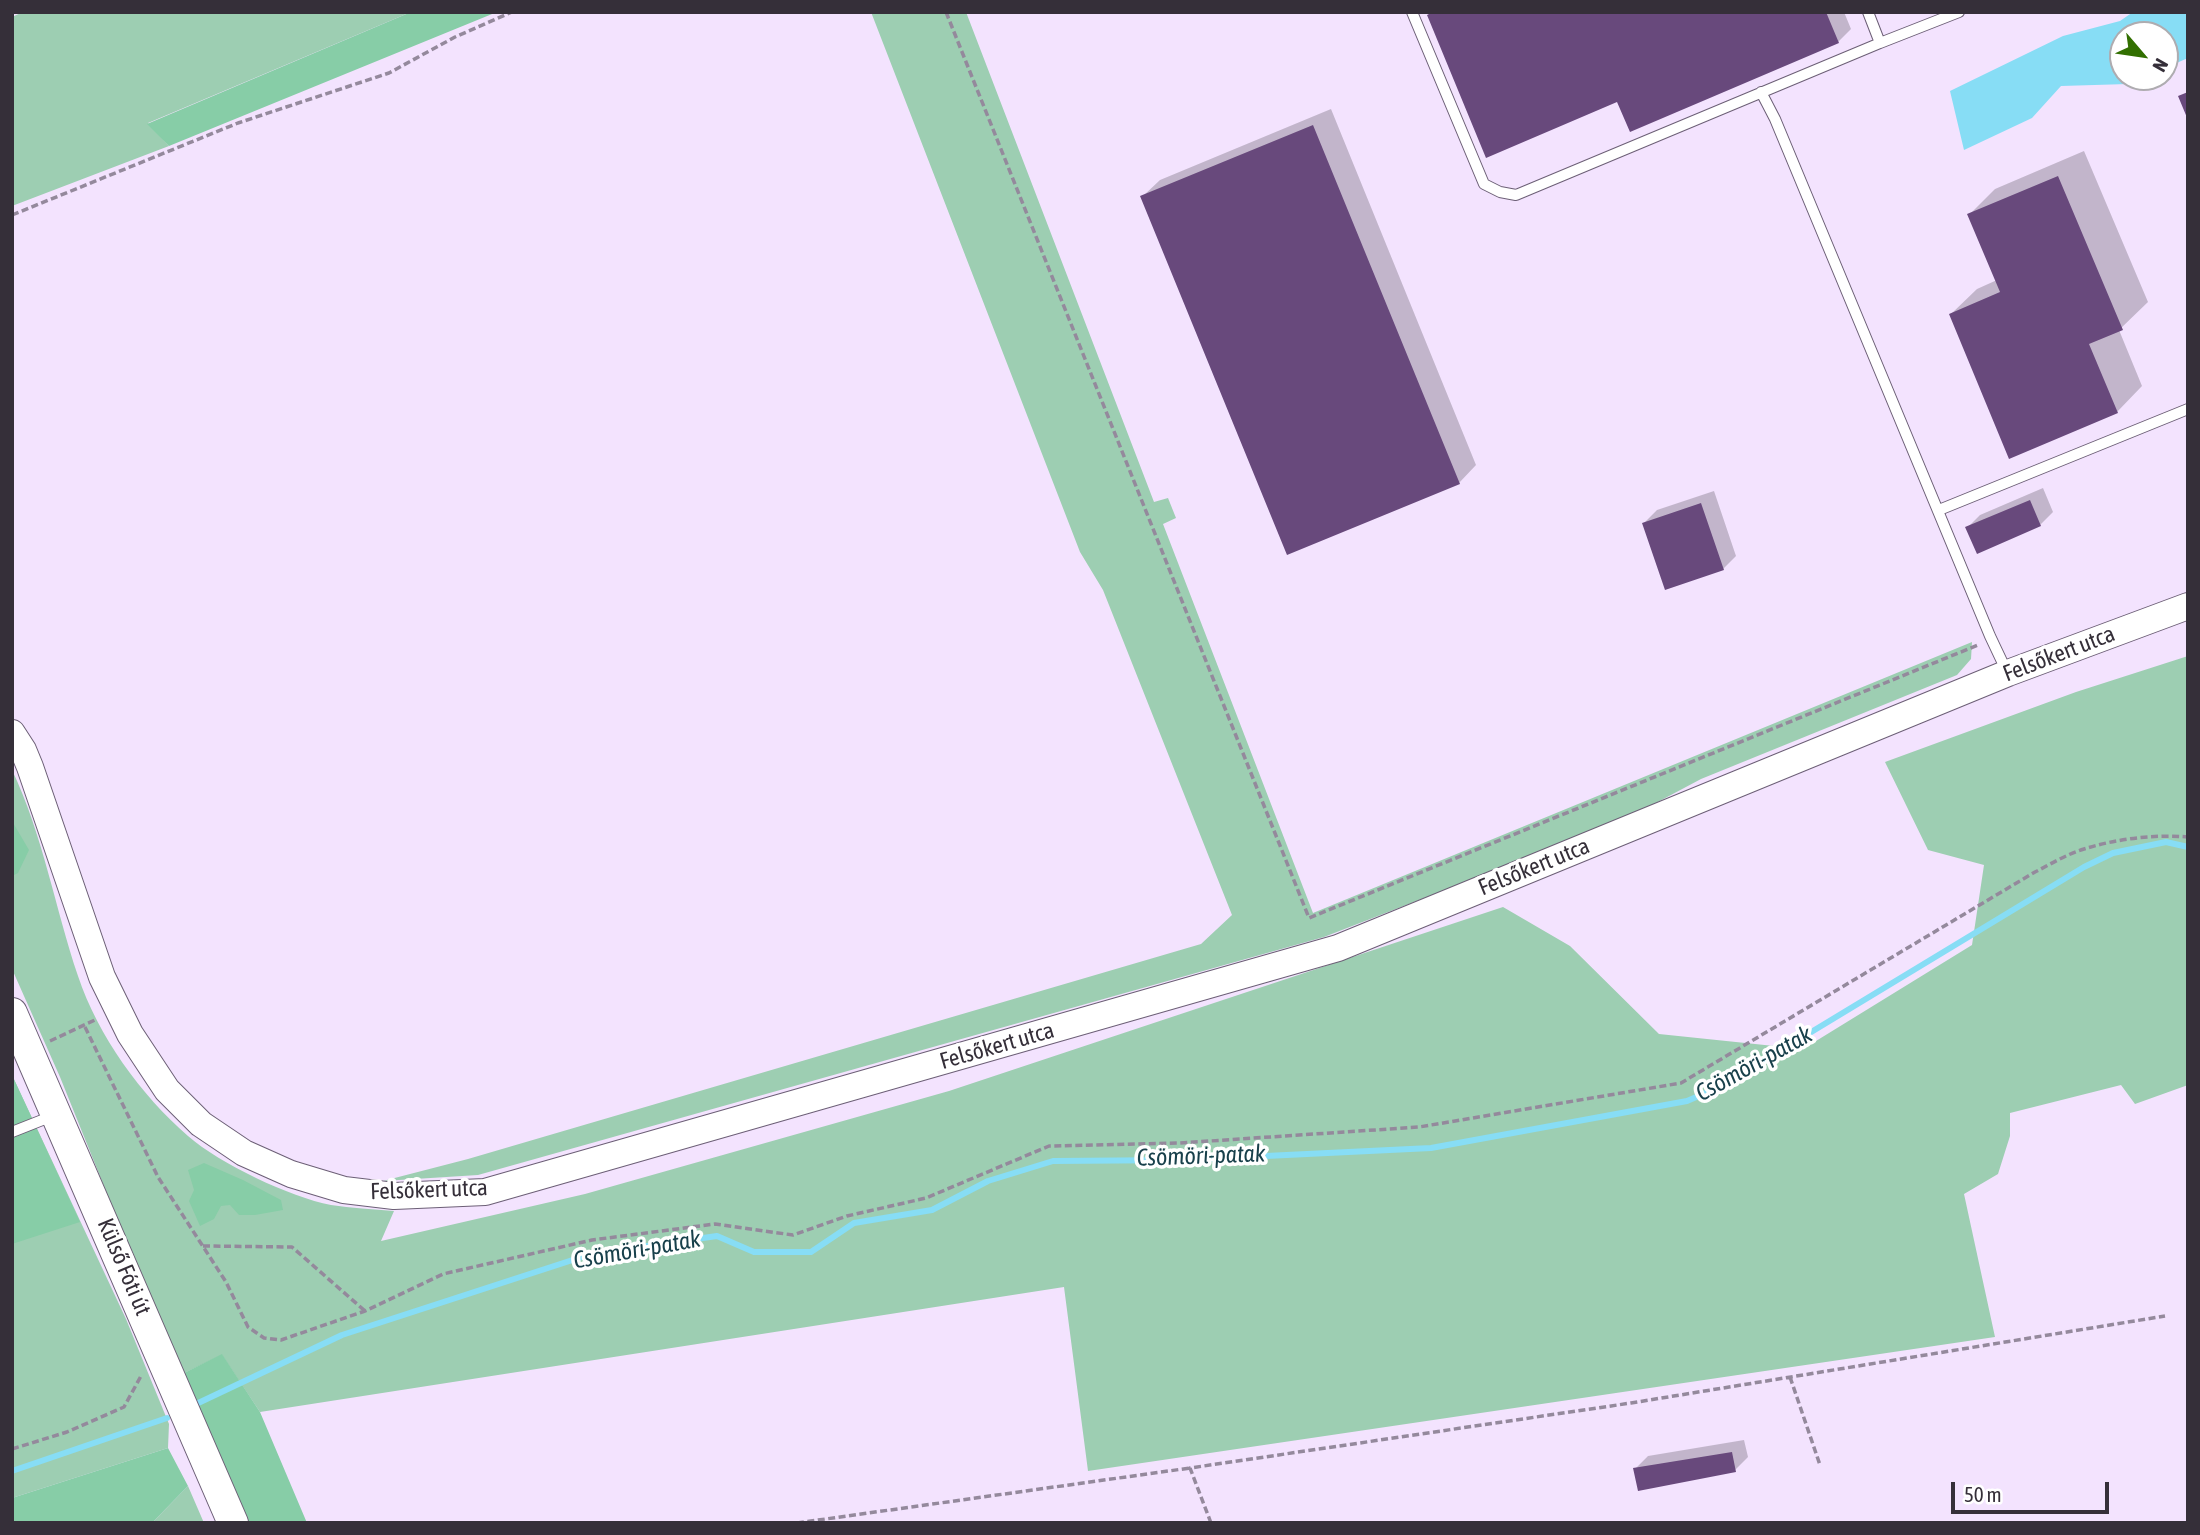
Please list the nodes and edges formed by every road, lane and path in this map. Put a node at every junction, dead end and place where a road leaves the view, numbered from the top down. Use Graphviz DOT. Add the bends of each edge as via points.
graph roads {
  1 [pos="512,12"];
  2 [pos="946,12"];
  3 [pos="1412,12"];
  4 [pos="1868,12"];
  5 [pos="1959,12"];
  6 [pos="1880,43"];
  7 [pos="1761,92"];
  8 [pos="12,215"];
  9 [pos="2188,409"];
  10 [pos="1939,510"];
  11 [pos="2188,606"];
  12 [pos="1992,639"];
  13 [pos="2008,673"];
  14 [pos="12,733"];
  15 [pos="2188,837"];
  16 [pos="117,1007"];
  17 [pos="12,1013"];
  18 [pos="85,1027"];
  19 [pos="29,1050"];
  20 [pos="57,1114"];
  21 [pos="12,1132"];
  22 [pos="203,1246"];
  23 [pos="366,1311"];
  24 [pos="2165,1315"];
  25 [pos="156,1376"];
  26 [pos="1790,1377"];
  27 [pos="12,1449"];
  28 [pos="1820,1465"];
  29 [pos="1190,1468"];
  30 [pos="233,1523"];
  31 [pos="797,1523"];
  32 [pos="1211,1523"];
  1 -- 8 [label="path" via="389,73 238,123"];
  2 -- 12 [label="path" via="1309,918"];
  3 -- 7 [label="lane" via="1483,184 1500,192 1516,195"];
  4 -- 6 [label="lane"];
  5 -- 6 [label="lane"];
  6 -- 7 [label="lane"];
  7 -- 10 [label="lane"];
  9 -- 10 [label="lane"];
  10 -- 12 [label="lane"];
  11 -- 13 [label="street, Felsőkert utca"];
  12 -- 13 [label="lane"];
  13 -- 16 [label="street, Felsőkert utca" via="1338,948 485,1192 394,1196 344,1190 244,1153 201,1124 167,1090"];
  14 -- 16 [label="street, Felsőkert utca" via="30,767 102,977"];
  15 -- 23 [label="path" via="2170,835 2083,849 2035,872 1681,1083 1419,1127 1180,1143 1049,1146 926,1198 847,1216 793,1235 715,1224 592,1240 443,1274"];
  16 -- 18 [label="path"];
  17 -- 19 [label="main road, Külső Fóti út"];
  18 -- 19 [label="path"];
  18 -- 22 [label="path" via="158,1177"];
  19 -- 20 [label="main road, Külső Fóti út"];
  20 -- 21 [label="lane"];
  20 -- 25 [label="main road, Külső Fóti út"];
  22 -- 23 [label="path" via="292,1247"];
  22 -- 23 [label="path" via="248,1327 264,1338 281,1340"];
  24 -- 26 [label="path"];
  25 -- 27 [label="path" via="124,1407"];
  25 -- 30 [label="main road, Külső Fóti út" via="194,1432"];
  26 -- 28 [label="path"];
  26 -- 29 [label="path"];
  29 -- 31 [label="path"];
  29 -- 32 [label="path"];
}
